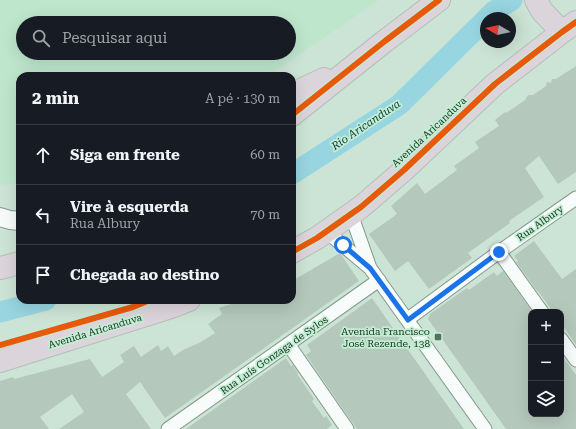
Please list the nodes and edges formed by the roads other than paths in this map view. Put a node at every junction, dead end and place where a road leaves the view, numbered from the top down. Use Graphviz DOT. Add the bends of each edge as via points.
graph roads {
  1 [pos="439,0"];
  2 [pos="539,5"];
  3 [pos="569,27"];
  4 [pos="348,71"];
  5 [pos="296,92"];
  6 [pos="296,112"];
  7 [pos="576,198"];
  8 [pos="351,214"];
  9 [pos="327,232"];
  10 [pos="296,250"];
  11 [pos="499,252"];
  12 [pos="16,264"];
  13 [pos="0,268"];
  14 [pos="370,268"];
  15 [pos="379,280"];
  16 [pos="140,304"];
  17 [pos="180,304"];
  18 [pos="540,309"];
  19 [pos="408,320"];
  20 [pos="564,343"];
  21 [pos="288,344"];
  22 [pos="0,345"];
  23 [pos="576,360"];
  24 [pos="0,361"];
  25 [pos="168,429"];
  26 [pos="347,429"];
  27 [pos="485,429"];
  1 -- 4 [label="highway"];
  2 -- 3 [label="highway"];
  3 -- 8 [label="highway, Avenida Aricanduva" via="495,84 404,170"];
  4 -- 5 [label="highway"];
  4 -- 6 [label="highway"];
  7 -- 11 [label="street, Rua Albury"];
  8 -- 9 [label="highway, Avenida Aricanduva"];
  8 -- 14 [label="street"];
  9 -- 10 [label="highway, Avenida Aricanduva"];
  9 -- 14 [label="street"];
  11 -- 18 [label="street"];
  11 -- 19 [label="street, Rua Albury"];
  12 -- 13 [label="highway"];
  14 -- 15 [label="street"];
  15 -- 19 [label="street"];
  15 -- 21 [label="street, Rua Luís Gonzaga de Sylos"];
  16 -- 22 [label="highway"];
  17 -- 24 [label="highway, Avenida Aricanduva"];
  19 -- 27 [label="street"];
  20 -- 23 [label="street"];
  21 -- 25 [label="street, Rua Luís Gonzaga de Sylos"];
  21 -- 26 [label="street"];
}
